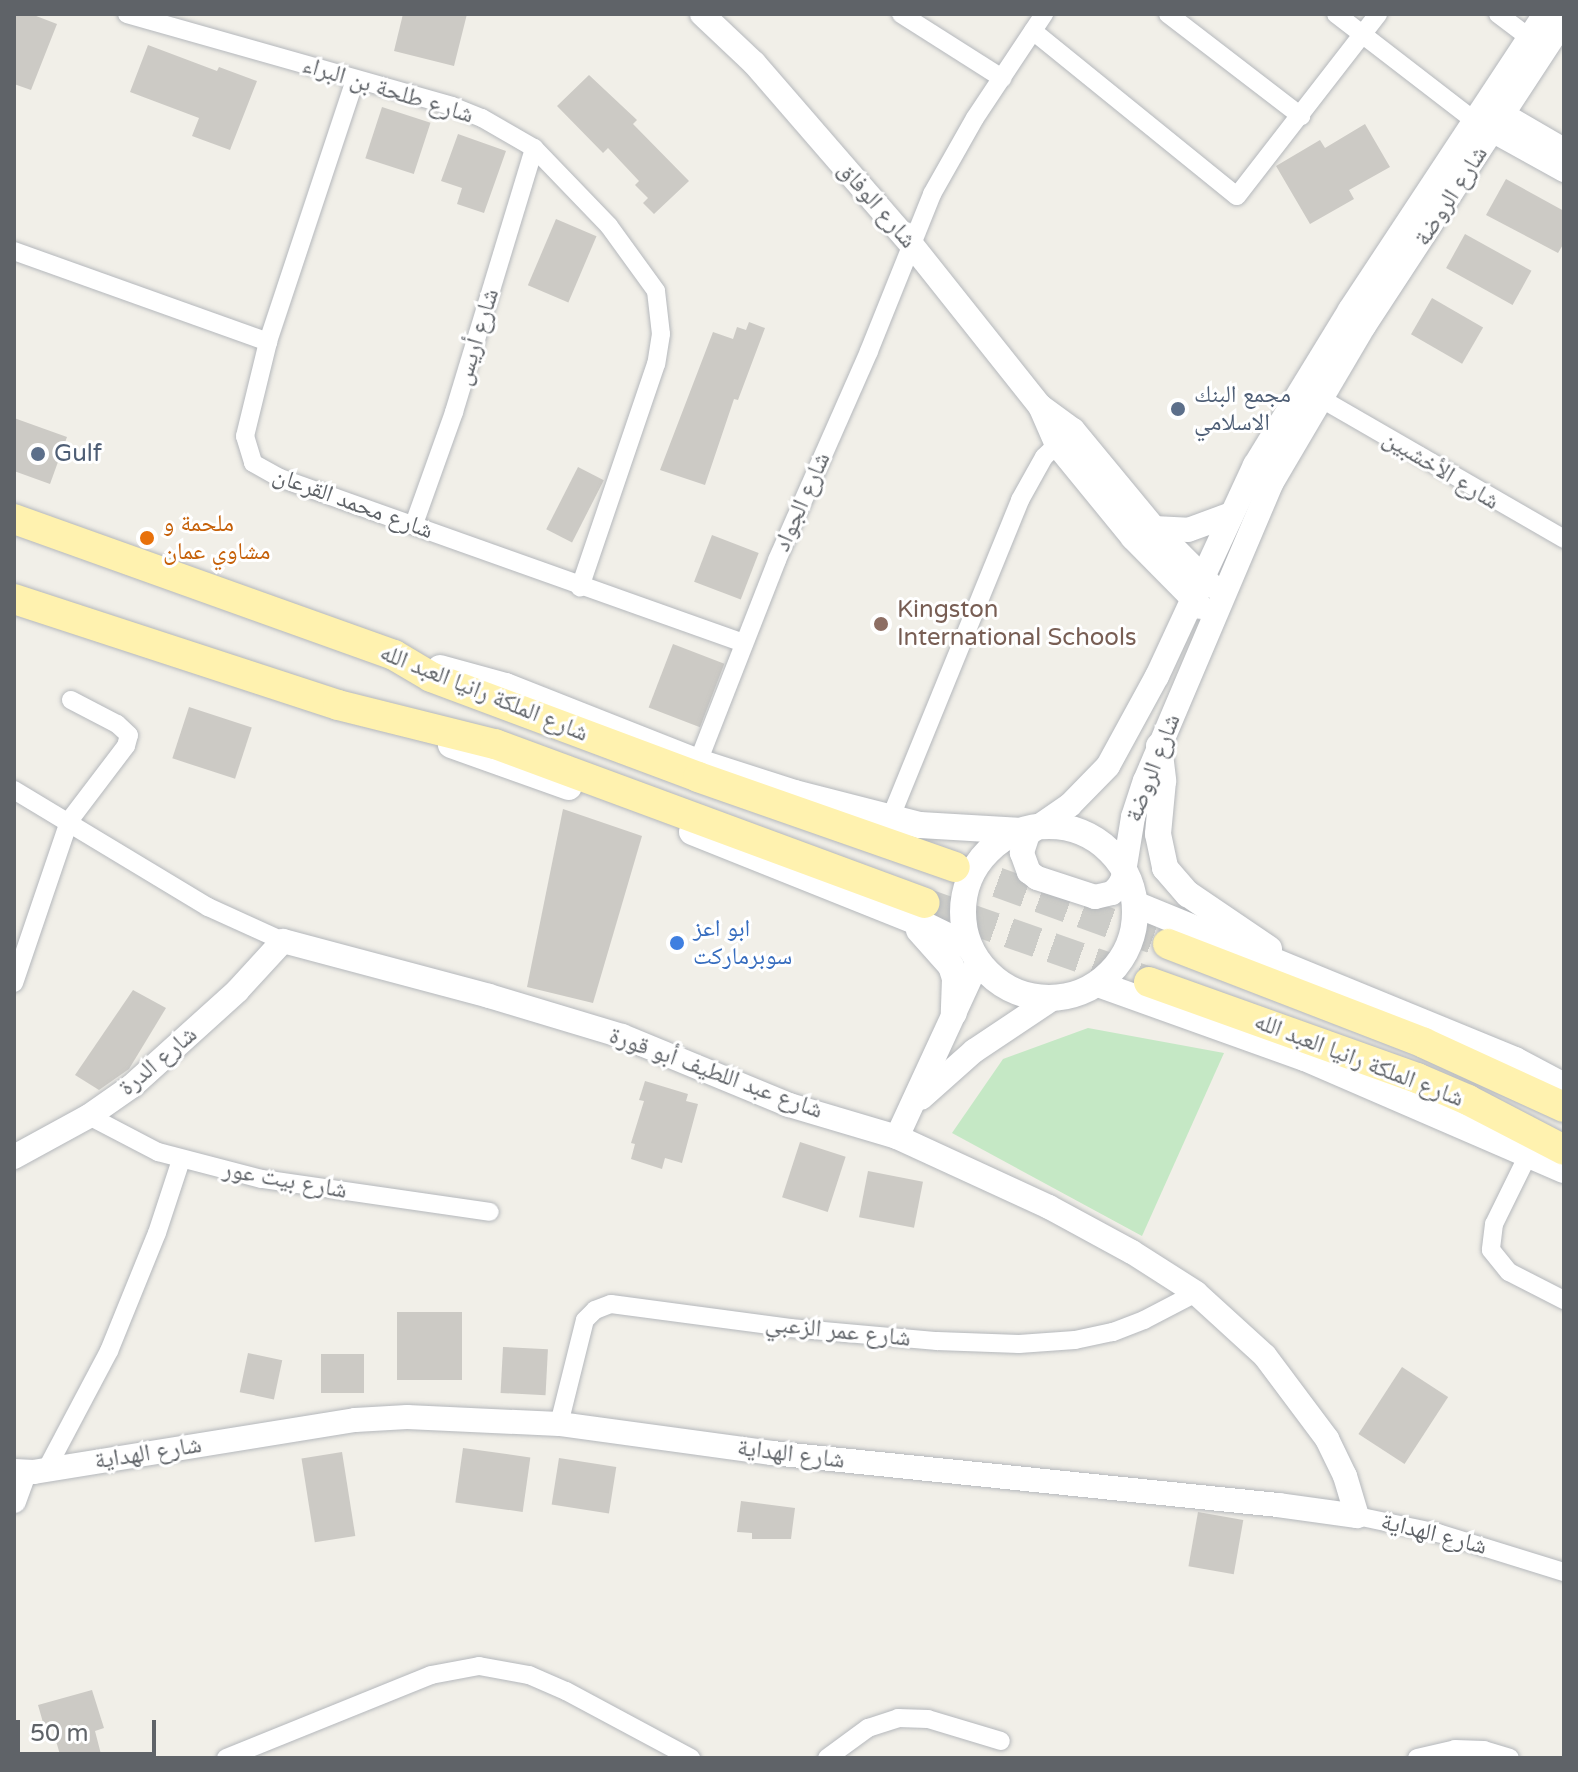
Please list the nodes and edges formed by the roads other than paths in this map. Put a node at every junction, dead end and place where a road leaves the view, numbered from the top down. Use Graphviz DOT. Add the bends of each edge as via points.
graph roads {
  1 [pos="127,14"];
  2 [pos="702,14"];
  3 [pos="901,14"];
  4 [pos="1044,14"];
  5 [pos="1168,14"];
  6 [pos="1336,14"];
  7 [pos="1378,14"];
  8 [pos="1498,14"];
  9 [pos="1545,14"];
  10 [pos="1564,20"];
  11 [pos="1033,31"];
  12 [pos="1363,34"];
  13 [pos="1529,37"];
  14 [pos="1002,78"];
  15 [pos="355,80"];
  16 [pos="1301,116"];
  17 [pos="1489,118"];
  18 [pos="534,148"];
  19 [pos="1564,150"];
  20 [pos="1564,170"];
  21 [pos="911,244"];
  22 [pos="14,251"];
  23 [pos="268,342"];
  24 [pos="1320,398"];
  25 [pos="1065,438"];
  26 [pos="1229,515"];
  27 [pos="14,519"];
  28 [pos="414,524"];
  29 [pos="1154,528"];
  30 [pos="1564,539"];
  31 [pos="1202,576"];
  32 [pos="580,587"];
  33 [pos="14,599"];
  34 [pos="1192,599"];
  35 [pos="1218,607"];
  36 [pos="743,643"];
  37 [pos="394,655"];
  38 [pos="71,700"];
  39 [pos="1159,746"];
  40 [pos="698,762"];
  41 [pos="14,790"];
  42 [pos="890,819"];
  43 [pos="69,821"];
  44 [pos="1029,829"];
  45 [pos="955,867"];
  46 [pos="1124,870"];
  47 [pos="1135,904"];
  48 [pos="914,910"];
  49 [pos="283,941"];
  50 [pos="1168,944"];
  51 [pos="974,955"];
  52 [pos="1297,971"];
  53 [pos="1149,982"];
  54 [pos="14,983"];
  55 [pos="1098,984"];
  56 [pos="1052,999"];
  57 [pos="954,1013"];
  58 [pos="1564,1086"];
  59 [pos="913,1105"];
  60 [pos="1564,1107"];
  61 [pos="89,1116"];
  62 [pos="897,1137"];
  63 [pos="1564,1150"];
  64 [pos="1529,1153"];
  65 [pos="14,1157"];
  66 [pos="181,1160"];
  67 [pos="1564,1170"];
  68 [pos="490,1212"];
  69 [pos="1196,1293"];
  70 [pos="1564,1300"];
  71 [pos="559,1424"];
  72 [pos="28,1471"];
  73 [pos="14,1501"];
  74 [pos="1357,1516"];
  75 [pos="1564,1572"];
  76 [pos="1001,1741"];
  77 [pos="226,1758"];
  78 [pos="691,1758"];
  79 [pos="827,1758"];
  80 [pos="1417,1758"];
  81 [pos="1510,1758"];
  1 -- 15 [label="street, شارع طلحة بن البراء"];
  2 -- 21 [label="street, شارع الوفاق" via="754,63"];
  3 -- 14 [label="street"];
  4 -- 11 [label="street, شارع الجواد"];
  5 -- 16 [label="street"];
  6 -- 12 [label="street"];
  7 -- 12 [label="street"];
  8 -- 13 [label="street"];
  9 -- 13 [label="street, شارع الروضة"];
  10 -- 17 [label="street, شارع الروضة"];
  11 -- 14 [label="street, شارع الجواد"];
  11 -- 16 [label="street" via="1237,196"];
  12 -- 16 [label="street"];
  12 -- 17 [label="street"];
  13 -- 17 [label="street, شارع الروضة"];
  14 -- 21 [label="street, شارع الجواد" via="943,172"];
  15 -- 18 [label="street, شارع طلحة بن البراء" via="452,106 502,127"];
  15 -- 23 [label="street, شارع محمد القرعان"];
  17 -- 19 [label="street"];
  17 -- 20 [label="street"];
  17 -- 24 [label="street, شارع الروضة"];
  17 -- 26 [label="street, شارع الروضة" via="1300,390"];
  18 -- 28 [label="street, شارع أريس" via="454,412"];
  18 -- 32 [label="street, شارع طلحة بن البراء" via="609,226 647,276 660,304 656,364"];
  21 -- 25 [label="street, شارع الوفاق"];
  21 -- 36 [label="street, شارع الجواد"];
  22 -- 23 [label="street"];
  23 -- 28 [label="street, شارع محمد القرعان" via="245,436 253,463 280,478"];
  24 -- 30 [label="street, شارع الأخشبين"];
  24 -- 35 [label="street, شارع الروضة" via="1272,482"];
  25 -- 29 [label="street, شارع الوفاق"];
  25 -- 34 [label="street, شارع الوفاق" via="1133,538"];
  25 -- 42 [label="street" via="1031,475"];
  26 -- 29 [label="street" via="1188,530"];
  26 -- 31 [label="street, شارع الروضة"];
  27 -- 37 [label="main road, شارع الملكة رانيا العبد الله"];
  28 -- 32 [label="street, شارع محمد القرعان"];
  29 -- 31 [label="street, شارع الوفاق"];
  31 -- 34 [label="street, شارع الروضة"];
  31 -- 35 [label="street, شارع الوفاق"];
  32 -- 36 [label="street, شارع محمد القرعان"];
  33 -- 48 [label="main road, شارع الملكة رانيا العبد الله" via="338,705 495,744"];
  34 -- 35 [label="street, شارع الوفاق"];
  34 -- 44 [label="street, شارع الروضة" via="1108,766 1078,798"];
  35 -- 39 [label="street, شارع الروضة"];
  36 -- 40 [label="street, شارع الجواد"];
  37 -- 40 [label="main road" via="506,686"];
  37 -- 45 [label="main road, شارع الملكة رانيا العبد الله" via="431,677"];
  38 -- 43 [label="street" via="129,735"];
  39 -- 46 [label="street, شارع الروضة" via="1133,817"];
  39 -- 52 [label="main road" via="1163,781 1158,834 1165,868 1188,894"];
  40 -- 42 [label="main road"];
  41 -- 43 [label="street, شارع عبد اللطيف أبو قورة"];
  42 -- 44 [label="main road"];
  43 -- 49 [label="street, شارع عبد اللطيف أبو قورة" via="208,907"];
  43 -- 54 [label="street"];
  44 -- 46 [label="main road" via="1063,827 1090,836"];
  44 -- 46 [label="street" via="1022,853 1037,878 1104,897 1119,886"];
  44 -- 51 [label="main road" via="998,843 972,874 963,904"];
  46 -- 47 [label="main road"];
  47 -- 52 [label="main road"];
  47 -- 55 [label="main road" via="1134,931 1125,953"];
  48 -- 51 [label="main road"];
  48 -- 57 [label="main road" via="951,966"];
  49 -- 61 [label="street, شارع الدرة" via="190,1035"];
  49 -- 62 [label="street, شارع عبد اللطيف أبو قورة" via="622,1036 789,1105"];
  50 -- 60 [label="main road, شارع الملكة رانيا العبد الله" via="1424,1043"];
  51 -- 56 [label="main road" via="1009,989"];
  51 -- 57 [label="street"];
  52 -- 58 [label="main road" via="1515,1060"];
  53 -- 63 [label="main road, شارع الملكة رانيا العبد الله" via="1417,1078"];
  55 -- 56 [label="main road"];
  55 -- 64 [label="main road" via="1305,1058"];
  56 -- 59 [label="street" via="966,1058"];
  57 -- 59 [label="street"];
  59 -- 62 [label="street"];
  61 -- 65 [label="street, شارع الدرة"];
  61 -- 66 [label="street, شارع بيت عور"];
  62 -- 69 [label="street, شارع عبد اللطيف أبو قورة" via="1049,1207"];
  64 -- 67 [label="main road"];
  64 -- 70 [label="street" via="1494,1224 1491,1250 1509,1272"];
  66 -- 68 [label="street, شارع بيت عور" via="262,1179"];
  66 -- 72 [label="street" via="109,1351"];
  69 -- 71 [label="street, شارع عمر الزعبي" via="1113,1332 1019,1344 790,1328 630,1304 601,1306 578,1335"];
  69 -- 74 [label="street, شارع عبد اللطيف أبو قورة" via="1265,1356 1310,1413 1341,1465"];
  71 -- 72 [label="street, شارع الهداية" via="384,1417"];
  71 -- 74 [label="street, شارع الهداية" via="772,1453"];
  72 -- 73 [label="street"];
  74 -- 75 [label="street, شارع الهداية" via="1438,1533"];
  76 -- 79 [label="street" via="928,1719 898,1718 868,1728"];
  77 -- 78 [label="street" via="431,1675 479,1666 529,1675 566,1691"];
  80 -- 81 [label="street" via="1455,1749"];
}
